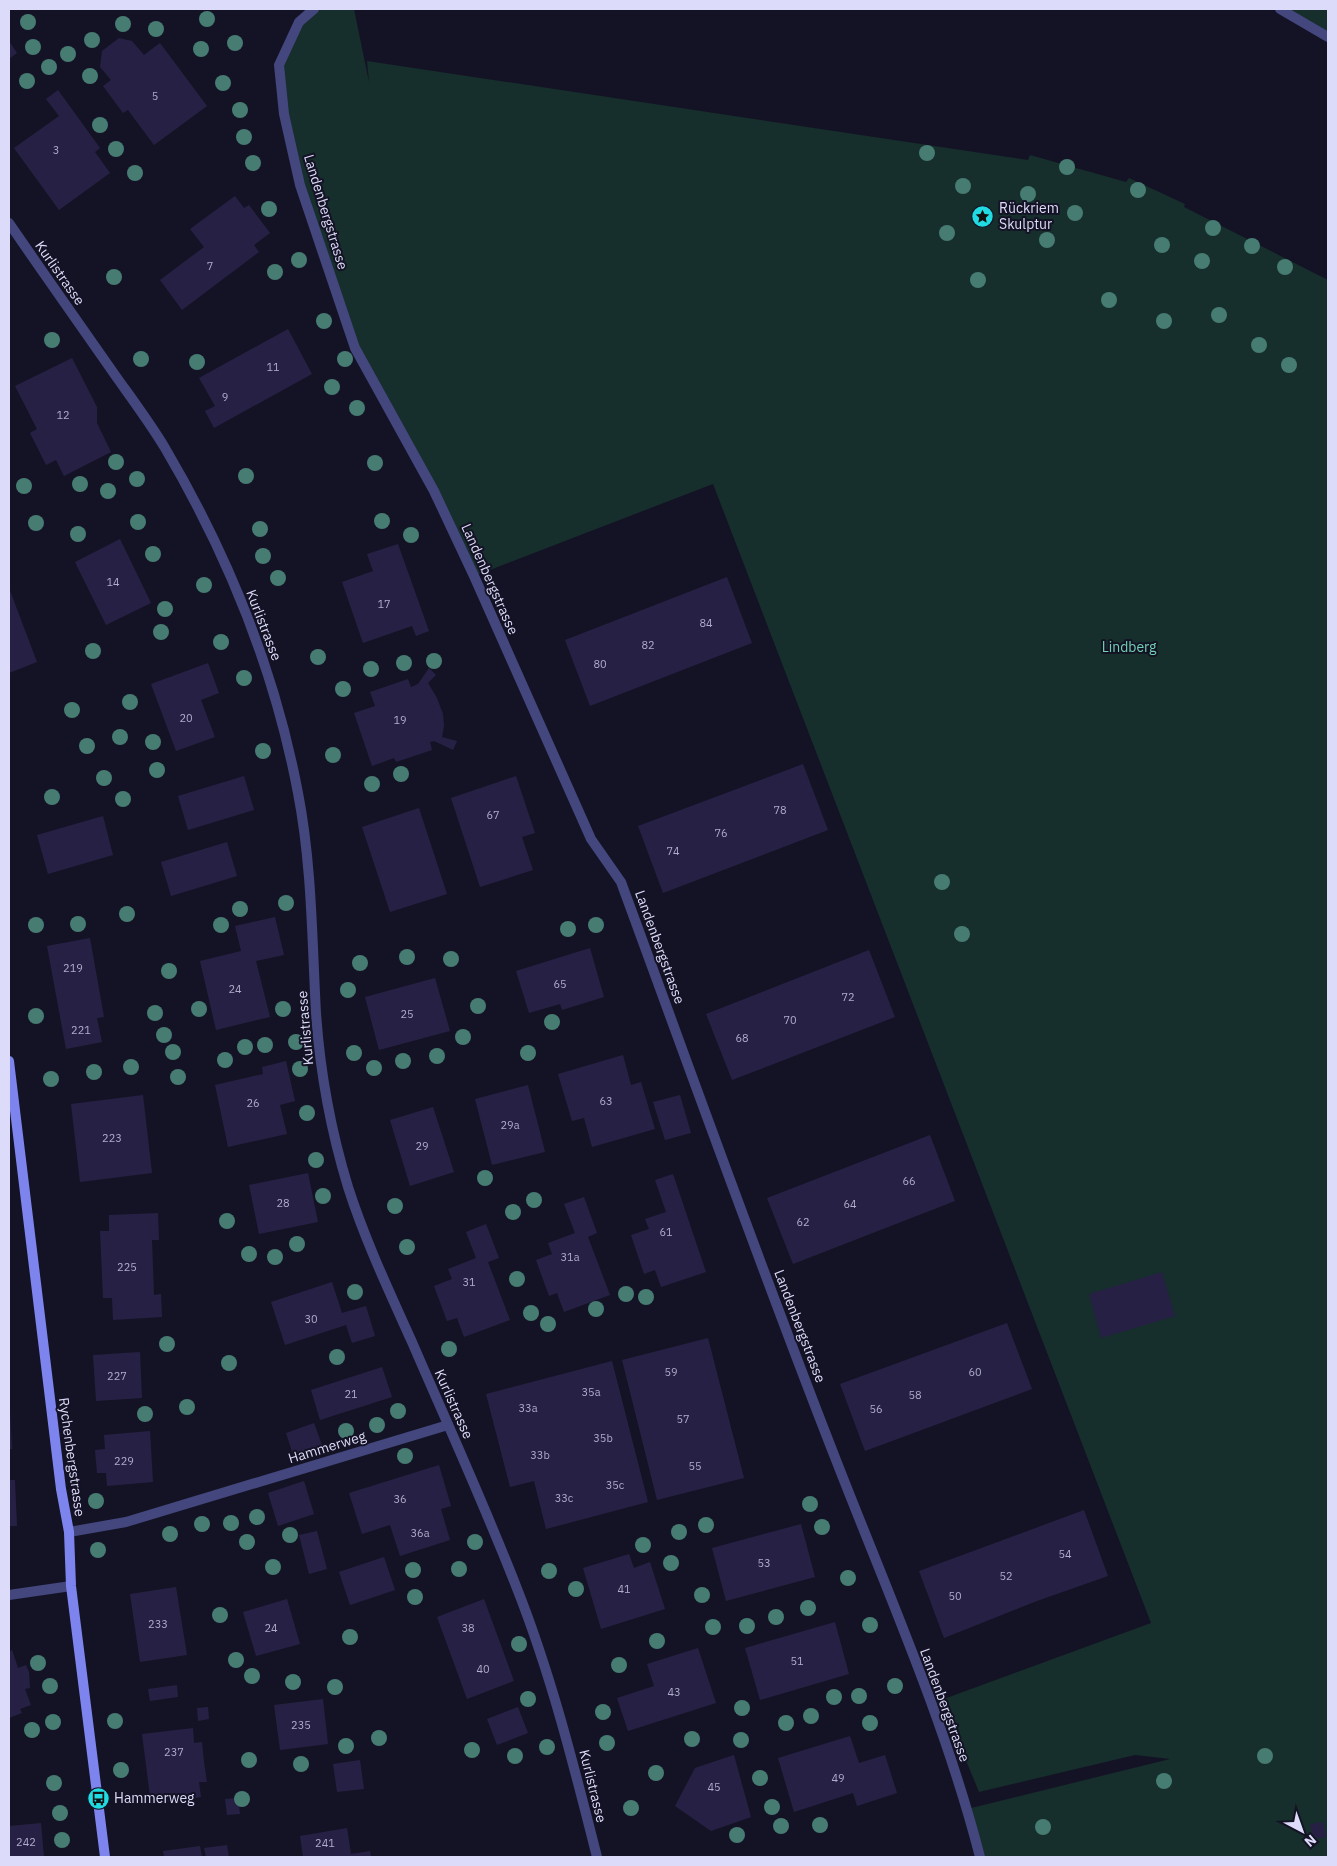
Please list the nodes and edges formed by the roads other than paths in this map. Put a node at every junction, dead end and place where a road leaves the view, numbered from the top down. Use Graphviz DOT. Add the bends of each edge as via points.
graph roads {
  1 [pos="314,9"];
  2 [pos="1280,9"];
  3 [pos="1328,37"];
  4 [pos="9,223"];
  5 [pos="9,1061"];
  6 [pos="448,1425"];
  7 [pos="69,1532"];
  8 [pos="71,1586"];
  9 [pos="9,1595"];
  10 [pos="105,1857"];
  11 [pos="597,1857"];
  12 [pos="980,1857"];
  1 -- 12 [label="street, Landenbergstrasse" via="299,22 279,66 284,114 300,186 355,348 434,491 591,839 621,882 777,1304 933,1707"];
  2 -- 3 [label="street"];
  4 -- 6 [label="street, Kurlistrasse" via="164,445 212,534 250,622 274,692 299,796 309,871 321,1064 346,1181 364,1234"];
  5 -- 7 [label="street, Rychenbergstrasse"];
  6 -- 7 [label="street, Hammerweg" via="126,1522"];
  6 -- 11 [label="street, Kurlistrasse" via="544,1661"];
  7 -- 8 [label="street, Rychenbergstrasse"];
  8 -- 9 [label="street"];
  8 -- 10 [label="street, Rychenbergstrasse"];
}
